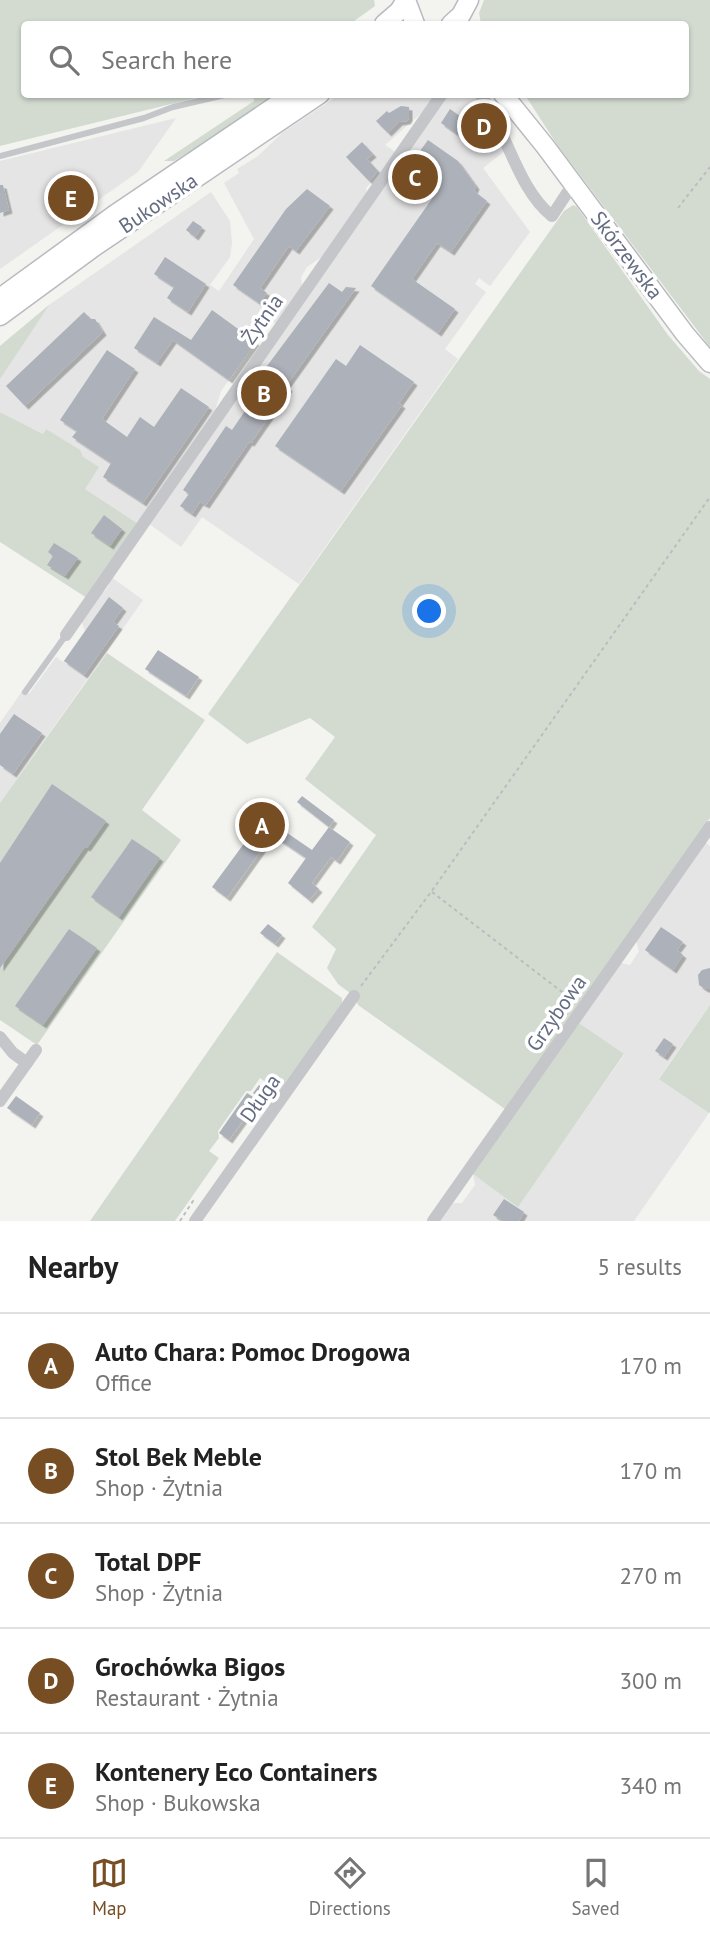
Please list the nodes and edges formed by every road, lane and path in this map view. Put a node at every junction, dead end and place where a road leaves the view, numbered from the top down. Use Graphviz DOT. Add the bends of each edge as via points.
graph roads {
  1 [pos="406,0"];
  2 [pos="466,8"];
  3 [pos="387,21"];
  4 [pos="414,21"];
  5 [pos="454,21"];
  6 [pos="212,98"];
  7 [pos="287,98"];
  8 [pos="314,98"];
  9 [pos="439,98"];
  10 [pos="483,98"];
  11 [pos="506,98"];
  12 [pos="515,98"];
  13 [pos="545,146"];
  14 [pos="0,156"];
  15 [pos="710,167"];
  16 [pos="575,187"];
  17 [pos="678,208"];
  18 [pos="0,298"];
  19 [pos="0,316"];
  20 [pos="710,363"];
  21 [pos="710,497"];
  22 [pos="66,635"];
  23 [pos="25,692"];
  24 [pos="710,827"];
  25 [pos="431,892"];
  26 [pos="354,996"];
  27 [pos="580,1013"];
  28 [pos="0,1037"];
  29 [pos="36,1050"];
  30 [pos="27,1063"];
  31 [pos="0,1101"];
  32 [pos="190,1199"];
  33 [pos="180,1221"];
  34 [pos="195,1221"];
  35 [pos="433,1221"];
  1 -- 3 [label="main road"];
  1 -- 4 [label="main road"];
  2 -- 5 [label="main road"];
  6 -- 14 [label="lane"];
  7 -- 18 [label="main road, Bukowska"];
  8 -- 19 [label="main road, Bukowska"];
  9 -- 22 [label="street, Żytnia"];
  10 -- 16 [label="street" via="538,205 552,216"];
  11 -- 13 [label="main road, Skórzewska"];
  12 -- 13 [label="main road, Skórzewska"];
  13 -- 16 [label="main road, Skórzewska"];
  15 -- 17 [label="path"];
  16 -- 20 [label="main road, Skórzewska"];
  21 -- 25 [label="path"];
  22 -- 23 [label="lane"];
  24 -- 27 [label="street, Grzybowa"];
  25 -- 26 [label="path"];
  25 -- 27 [label="path" via="566,995"];
  26 -- 34 [label="street, Długa"];
  27 -- 35 [label="street, Grzybowa"];
  28 -- 30 [label="street"];
  29 -- 30 [label="street"];
  30 -- 31 [label="street"];
  32 -- 33 [label="path" via="193,1201"];
}
